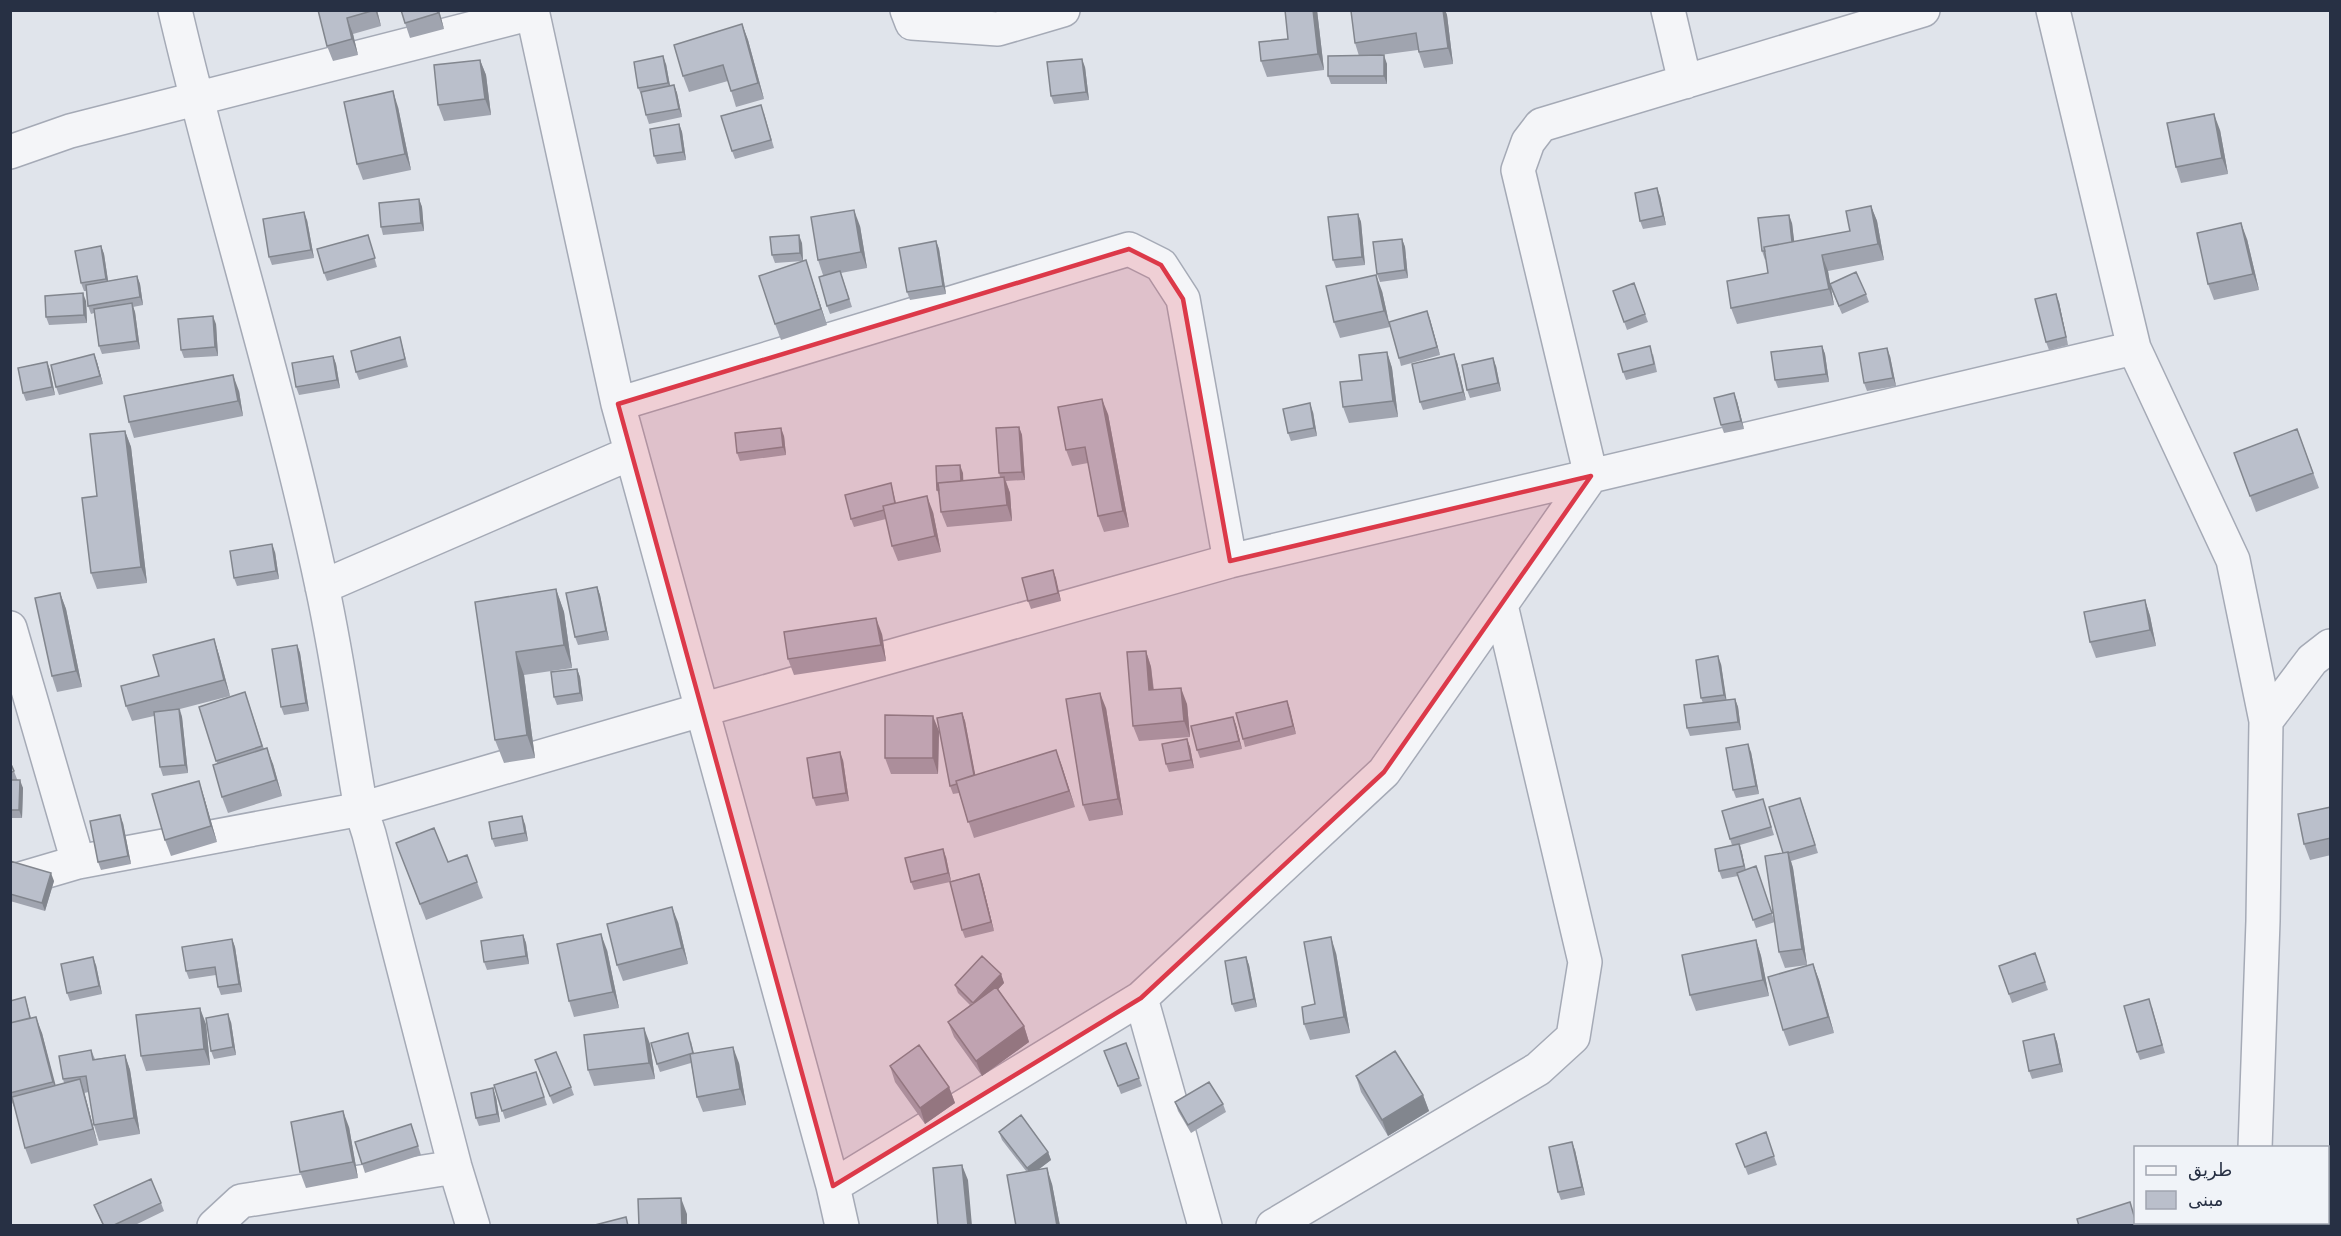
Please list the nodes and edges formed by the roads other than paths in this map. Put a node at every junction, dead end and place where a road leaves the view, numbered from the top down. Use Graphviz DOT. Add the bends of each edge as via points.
graph roads {
  1 [pos="175,10"];
  2 [pos="907,10"];
  3 [pos="1063,10"];
  4 [pos="1668,10"];
  5 [pos="1923,10"];
  6 [pos="2053,10"];
  7 [pos="532,12"];
  8 [pos="1685,82"];
  9 [pos="195,98"];
  10 [pos="10,152"];
  11 [pos="2134,348"];
  12 [pos="618,404"];
  13 [pos="631,453"];
  14 [pos="1591,476"];
  15 [pos="1230,561"];
  16 [pos="322,587"];
  17 [pos="1501,605"];
  18 [pos="10,628"];
  19 [pos="2331,646"];
  20 [pos="701,710"];
  21 [pos="2266,721"];
  22 [pos="361,809"];
  23 [pos="78,862"];
  24 [pos="10,882"];
  25 [pos="1141,998"];
  26 [pos="2255,1146"];
  27 [pos="455,1167"];
  28 [pos="833,1186"];
  29 [pos="214,1226"];
  30 [pos="473,1226"];
  31 [pos="842,1226"];
  32 [pos="1205,1226"];
  33 [pos="1273,1226"];
  1 -- 9 [label="street"];
  2 -- 3 [label="street" via="912,22 998,29"];
  4 -- 8 [label="street"];
  5 -- 8 [label="street"];
  6 -- 11 [label="street"];
  7 -- 9 [label="street"];
  7 -- 12 [label="street"];
  8 -- 14 [label="street" via="1541,125 1528,142 1518,170"];
  9 -- 10 [label="street" via="70,131"];
  9 -- 16 [label="street" via="285,429"];
  11 -- 14 [label="street"];
  11 -- 21 [label="street" via="2233,560"];
  12 -- 13 [label="street"];
  12 -- 15 [label="street" via="1129,249 1161,265 1183,299"];
  13 -- 16 [label="street"];
  13 -- 20 [label="street"];
  14 -- 15 [label="street"];
  14 -- 17 [label="street"];
  15 -- 20 [label="street"];
  16 -- 22 [label="street"];
  17 -- 25 [label="street" via="1384,772"];
  17 -- 33 [label="street" via="1585,963 1573,1036 1538,1069"];
  18 -- 23 [label="street"];
  19 -- 21 [label="street" via="2312,660"];
  20 -- 22 [label="street"];
  20 -- 28 [label="street"];
  21 -- 26 [label="street"];
  22 -- 23 [label="street"];
  22 -- 27 [label="street"];
  23 -- 24 [label="street"];
  25 -- 28 [label="street"];
  25 -- 32 [label="street"];
  27 -- 29 [label="street" via="242,1201"];
  27 -- 30 [label="street"];
  28 -- 31 [label="street"];
}
